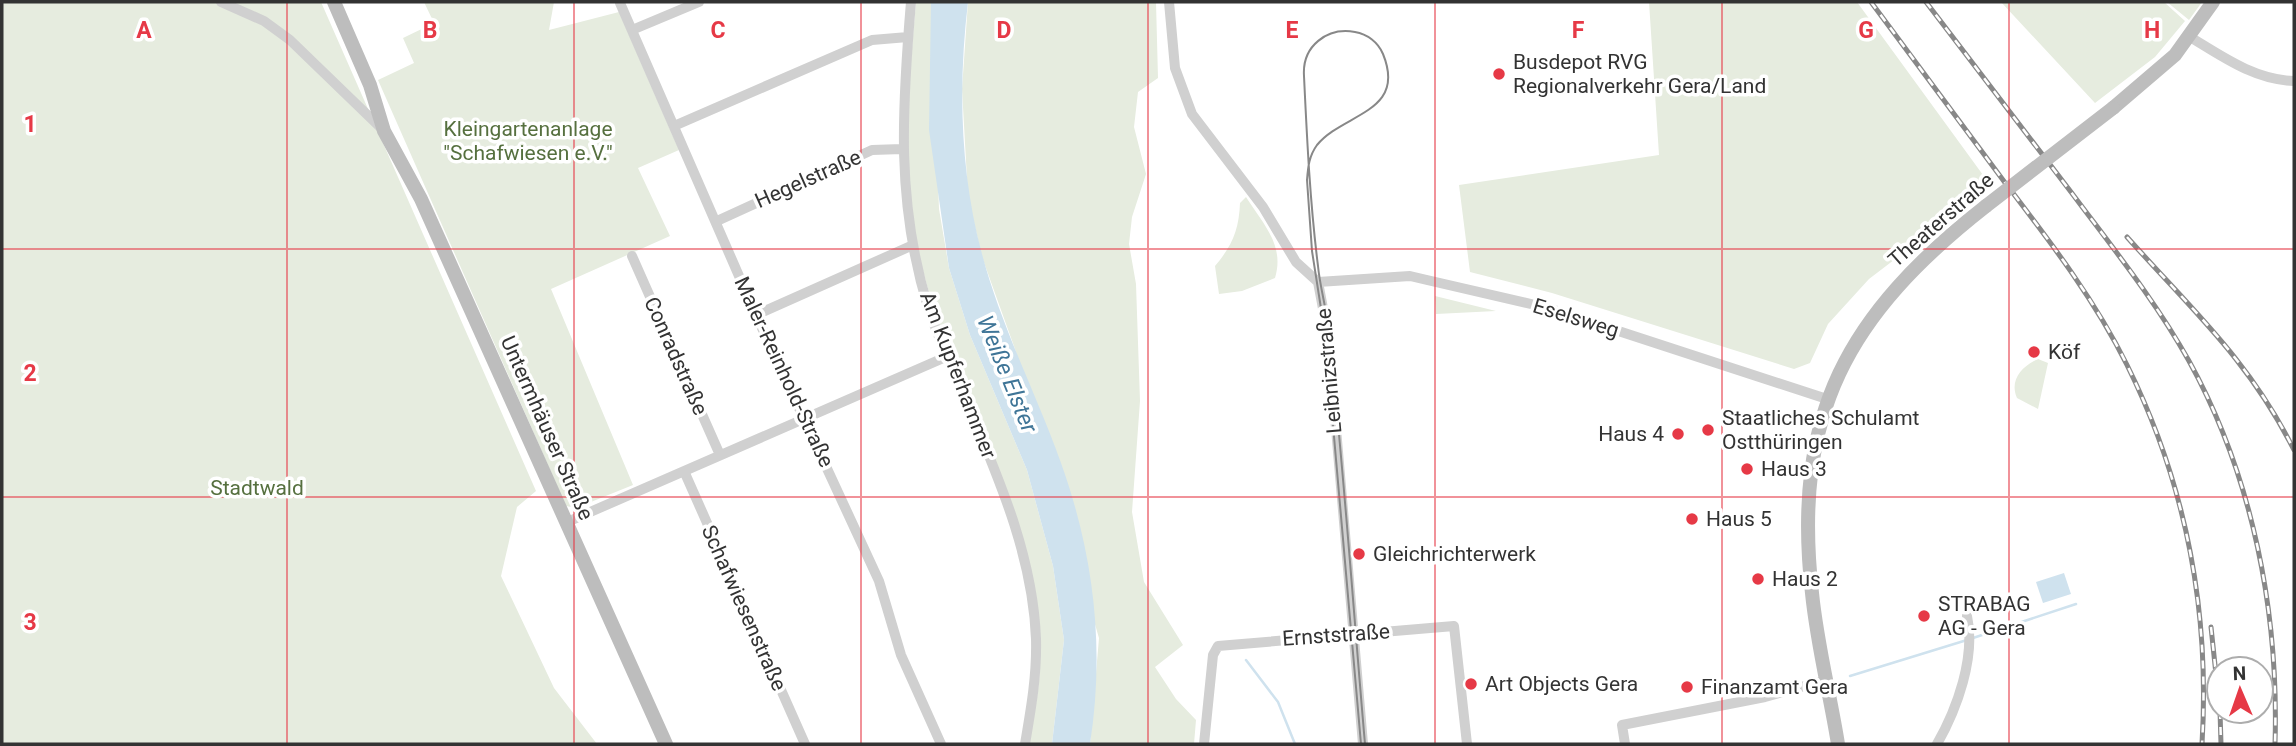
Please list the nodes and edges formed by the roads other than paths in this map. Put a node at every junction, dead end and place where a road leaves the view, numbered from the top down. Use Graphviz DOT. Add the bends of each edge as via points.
graph roads {
  1 [pos="221,2"];
  2 [pos="334,2"];
  3 [pos="699,2"];
  4 [pos="911,2"];
  5 [pos="1169,2"];
  6 [pos="2213,2"];
  7 [pos="620,3"];
  8 [pos="632,30"];
  9 [pos="908,37"];
  10 [pos="2190,37"];
  11 [pos="2294,81"];
  12 [pos="674,125"];
  13 [pos="384,131"];
  14 [pos="902,149"];
  15 [pos="717,221"];
  16 [pos="913,246"];
  17 [pos="632,256"];
  18 [pos="1318,282"];
  19 [pos="756,315"];
  20 [pos="948,356"];
  21 [pos="1827,399"];
  22 [pos="805,418"];
  23 [pos="720,455"];
  24 [pos="684,471"];
  25 [pos="565,523"];
  26 [pos="1967,616"];
  27 [pos="1353,634"];
  28 [pos="1826,680"];
  29 [pos="666,744"];
  30 [pos="805,744"];
  31 [pos="941,744"];
  32 [pos="1025,744"];
  33 [pos="1204,744"];
  34 [pos="1363,744"];
  35 [pos="1467,744"];
  36 [pos="1625,744"];
  37 [pos="1838,744"];
  38 [pos="1937,744"];
  1 -- 13 [label="street, Untermhäuser Straße" via="264,21 290,40"];
  2 -- 13 [label="main road, Untermhäuser Straße" via="370,85"];
  3 -- 8 [label="street"];
  4 -- 9 [label="street, Am Kupferhammer"];
  5 -- 18 [label="street, Leibnizstraße" via="1175,68 1192,114 1263,207 1296,262"];
  6 -- 10 [label="main road, Theaterstraße"];
  7 -- 8 [label="street, Maler-Reinhold-Straße"];
  8 -- 12 [label="street, Maler-Reinhold-Straße"];
  9 -- 12 [label="street" via="872,40"];
  9 -- 14 [label="street, Am Kupferhammer"];
  10 -- 11 [label="street" via="2256,74"];
  10 -- 21 [label="main road, Theaterstraße, bridge" via="2154,75 1947,236 1883,302 1851,349"];
  12 -- 15 [label="street, Maler-Reinhold-Straße"];
  13 -- 25 [label="main road, Untermhäuser Straße" via="421,199"];
  14 -- 15 [label="street, Hegelstraße" via="872,150"];
  14 -- 16 [label="street, Am Kupferhammer"];
  15 -- 19 [label="street, Maler-Reinhold-Straße"];
  16 -- 19 [label="street"];
  16 -- 20 [label="street, Am Kupferhammer" via="929,309"];
  17 -- 23 [label="street, Conradstraße"];
  18 -- 21 [label="street, Eselsweg" via="1410,276 1548,308"];
  18 -- 27 [label="street, Leibnizstraße" via="1328,335"];
  19 -- 22 [label="street, Maler-Reinhold-Straße"];
  20 -- 22 [label="street"];
  20 -- 32 [label="street, Am Kupferhammer" via="1016,526 1028,579 1036,638 1035,686"];
  21 -- 28 [label="main road, Theaterstraße" via="1816,435 1807,498 1812,594"];
  22 -- 23 [label="street"];
  22 -- 31 [label="street, Maler-Reinhold-Straße" via="880,582 901,655"];
  23 -- 24 [label="street"];
  24 -- 25 [label="street"];
  24 -- 30 [label="street, Schafwiesenstraße"];
  25 -- 29 [label="main road, Untermhäuser Straße"];
  26 -- 38 [label="street" via="1970,646 1952,713"];
  27 -- 33 [label="street, Ernststraße" via="1218,646 1213,655"];
  27 -- 34 [label="street, Leibnizstraße"];
  27 -- 35 [label="street, Ernststraße" via="1454,626"];
  28 -- 36 [label="street" via="1622,725"];
  28 -- 37 [label="main road, Theaterstraße"];
}
